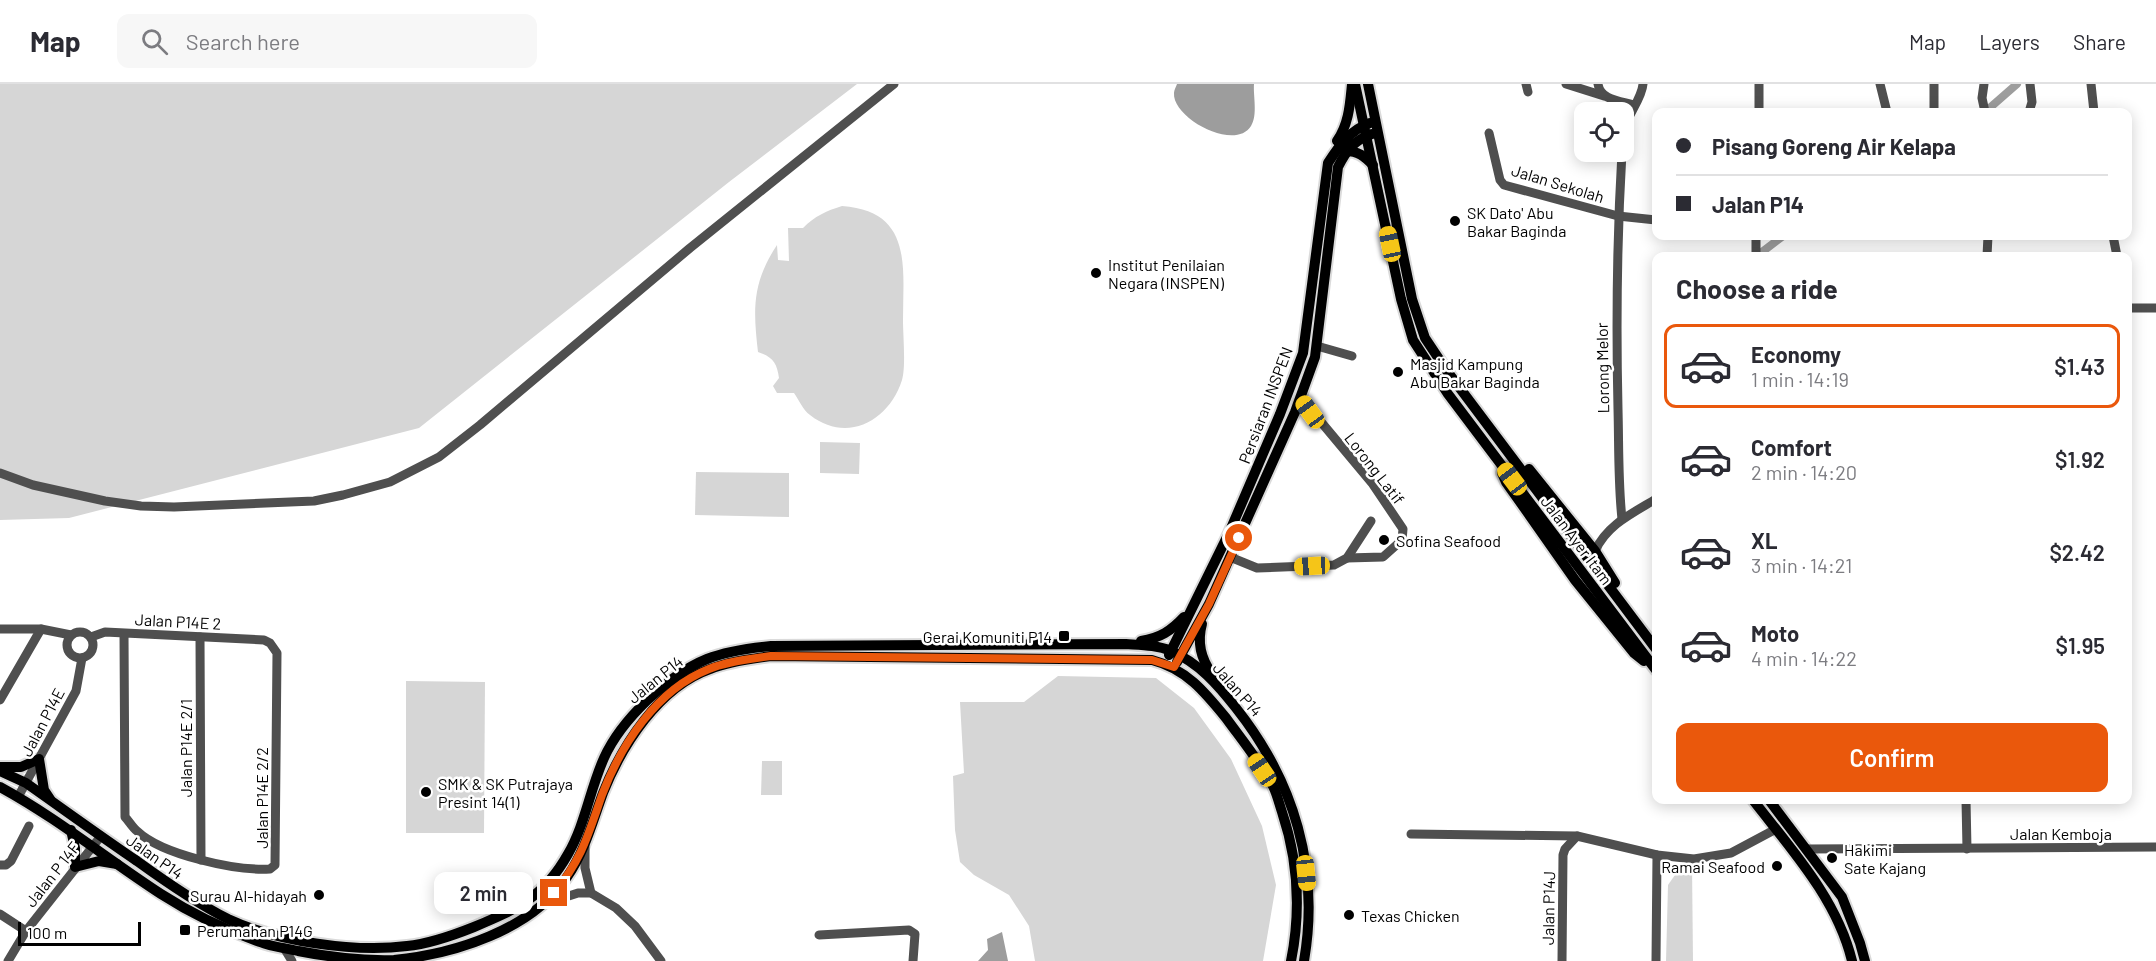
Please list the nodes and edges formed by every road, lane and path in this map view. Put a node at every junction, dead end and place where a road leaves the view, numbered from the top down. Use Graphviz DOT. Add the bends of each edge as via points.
graph roads {
  1 [pos="894,84"];
  2 [pos="1354,84"];
  3 [pos="1368,84"];
  4 [pos="1566,84"];
  5 [pos="1598,84"];
  6 [pos="1643,84"];
  7 [pos="1759,84"];
  8 [pos="1880,84"];
  9 [pos="1934,84"];
  10 [pos="1984,84"];
  11 [pos="2030,84"];
  12 [pos="2091,84"];
  13 [pos="1604,96"];
  14 [pos="1624,102"];
  15 [pos="1634,105"];
  16 [pos="1759,108"];
  17 [pos="1886,108"];
  18 [pos="1934,108"];
  19 [pos="1984,108"];
  20 [pos="2030,108"];
  21 [pos="2094,108"];
  22 [pos="1377,127"];
  23 [pos="1366,130"];
  24 [pos="1489,133"];
  25 [pos="1346,151"];
  26 [pos="1621,162"];
  27 [pos="1328,163"];
  28 [pos="1373,165"];
  29 [pos="1618,216"];
  30 [pos="1652,220"];
  31 [pos="2132,308"];
  32 [pos="2156,308"];
  33 [pos="1317,346"];
  34 [pos="1352,356"];
  35 [pos="1467,397"];
  36 [pos="1300,398"];
  37 [pos="0,473"];
  38 [pos="1652,502"];
  39 [pos="1622,519"];
  40 [pos="1371,521"];
  41 [pos="1594,551"];
  42 [pos="1230,557"];
  43 [pos="1347,558"];
  44 [pos="1209,604"];
  45 [pos="1194,605"];
  46 [pos="0,629"];
  47 [pos="41,629"];
  48 [pos="124,633"];
  49 [pos="71,634"];
  50 [pos="91,637"];
  51 [pos="200,637"];
  52 [pos="264,640"];
  53 [pos="1652,643"];
  54 [pos="1126,644"];
  55 [pos="1652,644"];
  56 [pos="1175,653"];
  57 [pos="82,658"];
  58 [pos="1170,665"];
  59 [pos="1652,667"];
  60 [pos="1228,698"];
  61 [pos="0,700"];
  62 [pos="39,759"];
  63 [pos="0,769"];
  64 [pos="26,783"];
  65 [pos="0,787"];
  66 [pos="18,797"];
  67 [pos="52,802"];
  68 [pos="1756,804"];
  69 [pos="1772,804"];
  70 [pos="1966,804"];
  71 [pos="29,826"];
  72 [pos="1776,829"];
  73 [pos="71,830"];
  74 [pos="1411,834"];
  75 [pos="1547,835"];
  76 [pos="101,836"];
  77 [pos="1577,836"];
  78 [pos="93,846"];
  79 [pos="585,846"];
  80 [pos="2156,847"];
  81 [pos="1807,849"];
  82 [pos="1967,849"];
  83 [pos="1563,855"];
  84 [pos="1657,855"];
  85 [pos="201,860"];
  86 [pos="119,864"];
  87 [pos="0,866"];
  88 [pos="75,867"];
  89 [pos="591,893"];
  90 [pos="542,905"];
  91 [pos="0,914"];
  92 [pos="26,931"];
  93 [pos="819,935"];
  94 [pos="284,948"];
  95 [pos="327,959"];
  96 [pos="8,961"];
  97 [pos="292,961"];
  98 [pos="661,961"];
  99 [pos="913,961"];
  100 [pos="1291,961"];
  101 [pos="1304,961"];
  102 [pos="1562,961"];
  103 [pos="1656,961"];
  104 [pos="1852,961"];
  105 [pos="1865,961"];
  1 -- 37 [label="street" via="690,248 472,432 439,457 390,482 314,501 174,507 105,501 33,485"];
  2 -- 23 [label="main road"];
  2 -- 27 [label="main road" via="1343,133"];
  3 -- 22 [label="main road"];
  4 -- 13 [label="street"];
  5 -- 13 [label="street"];
  6 -- 15 [label="street"];
  7 -- 16 [label="street"];
  8 -- 17 [label="street"];
  9 -- 18 [label="street"];
  10 -- 19 [label="street"];
  11 -- 20 [label="street"];
  12 -- 21 [label="street"];
  13 -- 14 [label="street"];
  22 -- 23 [label="main road, Persiaran INSPEN"];
  22 -- 35 [label="main road, Jalan Ayer Itam" via="1412,298 1422,329"];
  23 -- 25 [label="main road, Persiaran INSPEN"];
  23 -- 27 [label="main road, Persiaran INSPEN" via="1341,143"];
  23 -- 28 [label="main road"];
  24 -- 29 [label="street, Jalan Sekolah" via="1504,185"];
  25 -- 28 [label="main road" via="1363,155"];
  25 -- 33 [label="main road, Persiaran INSPEN" via="1338,167"];
  26 -- 29 [label="street, Lorong Melor"];
  27 -- 45 [label="main road, Persiaran INSPEN" via="1303,353 1280,414"];
  28 -- 59 [label="main road" via="1413,340 1498,460 1506,482 1575,580 1634,653"];
  29 -- 30 [label="street, Jalan Sekolah"];
  29 -- 39 [label="street, Lorong Melor" via="1616,363"];
  31 -- 32 [label="street"];
  33 -- 34 [label="street"];
  33 -- 36 [label="main road, Persiaran INSPEN"];
  35 -- 41 [label="main road"];
  35 -- 55 [label="main road, Jalan Ayer Itam"];
  36 -- 42 [label="main road, Persiaran INSPEN"];
  36 -- 43 [label="street, Lorong Latif" via="1372,483 1403,529 1402,540 1383,557"];
  38 -- 39 [label="street"];
  39 -- 41 [label="street" via="1606,532"];
  40 -- 43 [label="street"];
  41 -- 53 [label="main road"];
  42 -- 43 [label="street" via="1266,568 1334,565"];
  42 -- 44 [label="main road, Persiaran INSPEN"];
  44 -- 56 [label="main road"];
  44 -- 60 [label="main road" via="1198,637 1209,670"];
  45 -- 54 [label="main road" via="1160,637"];
  45 -- 56 [label="main road"];
  46 -- 47 [label="street"];
  47 -- 49 [label="street"];
  47 -- 61 [label="street"];
  48 -- 50 [label="street, Jalan P14E 2" via="105,632"];
  48 -- 51 [label="street, Jalan P14E 2"];
  48 -- 85 [label="street, Jalan P14E 2/2" via="125,817 138,832 156,843"];
  49 -- 50 [label="street" via="81,631"];
  49 -- 57 [label="street" via="67,648 72,655"];
  50 -- 57 [label="street" via="93,647"];
  51 -- 52 [label="street, Jalan P14E 2"];
  51 -- 85 [label="street, Jalan P14E 2/1"];
  52 -- 85 [label="street, Jalan P14E 2/2" via="277,653 275,865 262,870"];
  54 -- 56 [label="main road, Jalan P14" via="1154,646"];
  54 -- 76 [label="main road, Jalan P14" via="771,646 708,659 684,671 625,724 604,757 569,854 545,887 516,909 457,934 407,946 333,946 288,939 230,920 182,893"];
  56 -- 58 [label="main road"];
  56 -- 60 [label="main road, Jalan P14" via="1205,672"];
  57 -- 62 [label="street, Jalan P14E" via="76,691"];
  58 -- 79 [label="main road, Jalan P14" via="1152,660 771,656 710,669 667,697 636,730 617,761"];
  58 -- 100 [label="main road, Jalan P14" via="1195,683 1218,708 1274,787 1293,855 1296,884 1297,922"];
  60 -- 101 [label="main road, Jalan P14" via="1251,727 1282,780 1297,821 1308,892"];
  62 -- 63 [label="main road" via="21,767"];
  62 -- 64 [label="street, Jalan P14E"];
  62 -- 67 [label="main road" via="44,790"];
  63 -- 64 [label="main road, Jalan P14"];
  64 -- 66 [label="street, Jalan P14E"];
  64 -- 67 [label="main road, Jalan P14"];
  65 -- 66 [label="main road, Jalan P14"];
  66 -- 73 [label="main road, Jalan P14"];
  67 -- 76 [label="main road, Jalan P14"];
  68 -- 72 [label="main road"];
  69 -- 81 [label="main road"];
  70 -- 82 [label="street"];
  71 -- 87 [label="street" via="11,861"];
  72 -- 84 [label="street" via="1731,853 1694,859"];
  72 -- 104 [label="main road" via="1822,892"];
  73 -- 78 [label="main road, Jalan P14"];
  73 -- 88 [label="main road"];
  74 -- 75 [label="street"];
  75 -- 77 [label="street"];
  75 -- 83 [label="street, Jalan P14J"];
  76 -- 78 [label="street, Jalan P 14F"];
  77 -- 83 [label="street, Jalan P14J"];
  77 -- 84 [label="street"];
  78 -- 86 [label="main road, Jalan P14"];
  78 -- 88 [label="street, Jalan P 14F"];
  79 -- 89 [label="street"];
  79 -- 90 [label="main road, Jalan P14" via="566,879"];
  80 -- 82 [label="street, Jalan Kemboja"];
  81 -- 82 [label="street, Jalan Kemboja"];
  81 -- 105 [label="main road" via="1842,897"];
  83 -- 102 [label="street, Jalan P14J"];
  84 -- 103 [label="street"];
  86 -- 88 [label="main road" via="99,861"];
  86 -- 94 [label="main road, Jalan P14" via="162,895 220,927"];
  88 -- 92 [label="street, Jalan P 14F"];
  89 -- 90 [label="street" via="578,893"];
  89 -- 98 [label="street" via="635,926"];
  90 -- 95 [label="main road, Jalan P14" via="500,932 432,954 392,960"];
  91 -- 92 [label="street"];
  92 -- 96 [label="street, Jalan P 14F"];
  93 -- 99 [label="street" via="909,930 915,934"];
  94 -- 95 [label="main road, Jalan P14"];
  94 -- 97 [label="street"];
}
